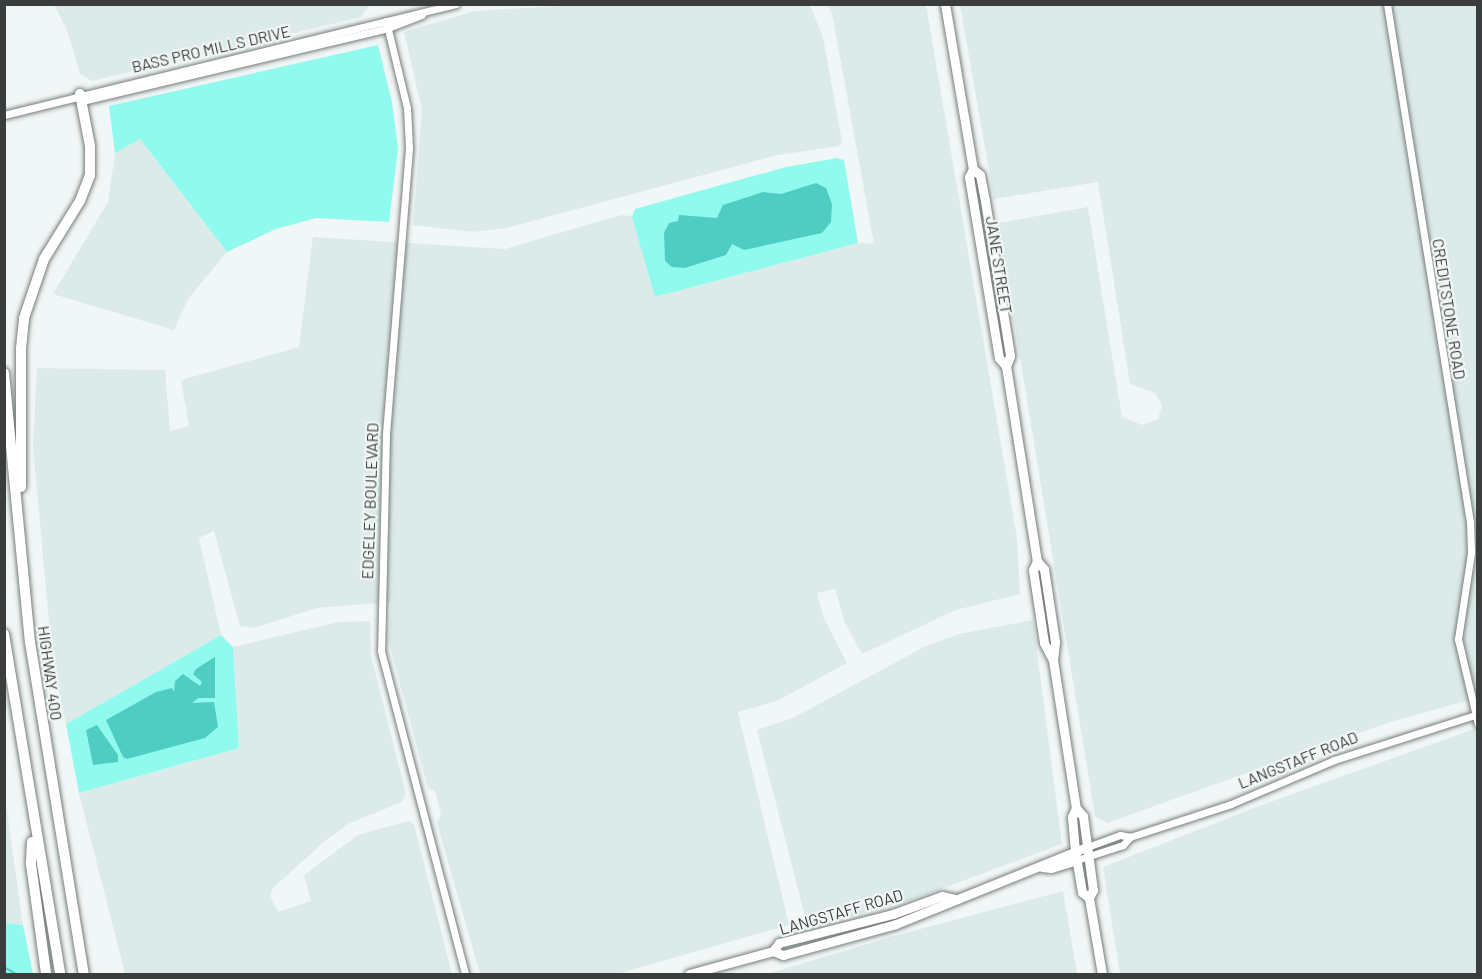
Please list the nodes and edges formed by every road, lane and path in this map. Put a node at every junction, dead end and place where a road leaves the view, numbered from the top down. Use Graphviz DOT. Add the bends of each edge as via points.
graph roads {
  1 [pos="456,4"];
  2 [pos="945,4"];
  3 [pos="1388,4"];
  4 [pos="387,24"];
  5 [pos="81,97"];
  6 [pos="7,114"];
  7 [pos="4,373"];
  8 [pos="17,511"];
  9 [pos="4,634"];
  10 [pos="1476,715"];
  11 [pos="1478,724"];
  12 [pos="1076,808"];
  13 [pos="33,821"];
  14 [pos="1130,837"];
  15 [pos="1087,847"];
  16 [pos="1076,856"];
  17 [pos="1089,857"];
  18 [pos="1089,898"];
  19 [pos="46,975"];
  20 [pos="60,975"];
  21 [pos="84,975"];
  22 [pos="465,975"];
  23 [pos="689,975"];
  24 [pos="1102,975"];
  1 -- 4 [label="street, BASS PRO MILLS DRIVE"];
  2 -- 12 [label="main road, JANE STREET" via="974,169 969,177 999,358 1006,366 1037,561 1044,569 1055,642 1053,660"];
  3 -- 10 [label="street, CREDITSTONE ROAD" via="1470,522 1471,553 1458,639"];
  4 -- 5 [label="street, BASS PRO MILLS DRIVE"];
  4 -- 22 [label="street, EDGELEY BOULEVARD" via="407,108 409,148 386,424 381,651"];
  5 -- 6 [label="street, BASS PRO MILLS DRIVE"];
  5 -- 8 [label="highway" via="90,175 80,201 44,260 24,318"];
  7 -- 8 [label="highway, HIGHWAY 400"];
  8 -- 21 [label="highway, HIGHWAY 400" via="30,642"];
  9 -- 13 [label="highway"];
  10 -- 11 [label="street, CREDITSTONE ROAD"];
  10 -- 14 [label="street, LANGSTAFF ROAD" via="1360,751 1231,804"];
  12 -- 15 [label="main road, JANE STREET" via="1083,816"];
  12 -- 16 [label="main road, JANE STREET" via="1072,817"];
  13 -- 19 [label="highway" via="31,864"];
  13 -- 20 [label="highway"];
  14 -- 15 [label="street, LANGSTAFF ROAD" via="1120,835"];
  14 -- 17 [label="street, LANGSTAFF ROAD" via="1123,845"];
  15 -- 16 [label="main road, LANGSTAFF ROAD"];
  15 -- 17 [label="main road, JANE STREET"];
  16 -- 17 [label="street, LANGSTAFF ROAD"];
  16 -- 18 [label="main road, JANE STREET" via="1082,892"];
  16 -- 23 [label="main road, LANGSTAFF ROAD" via="1048,860 1042,867 955,899 942,896 893,914 780,943 773,951"];
  17 -- 18 [label="main road, JANE STREET" via="1093,890"];
  18 -- 24 [label="main road, JANE STREET"];
}
